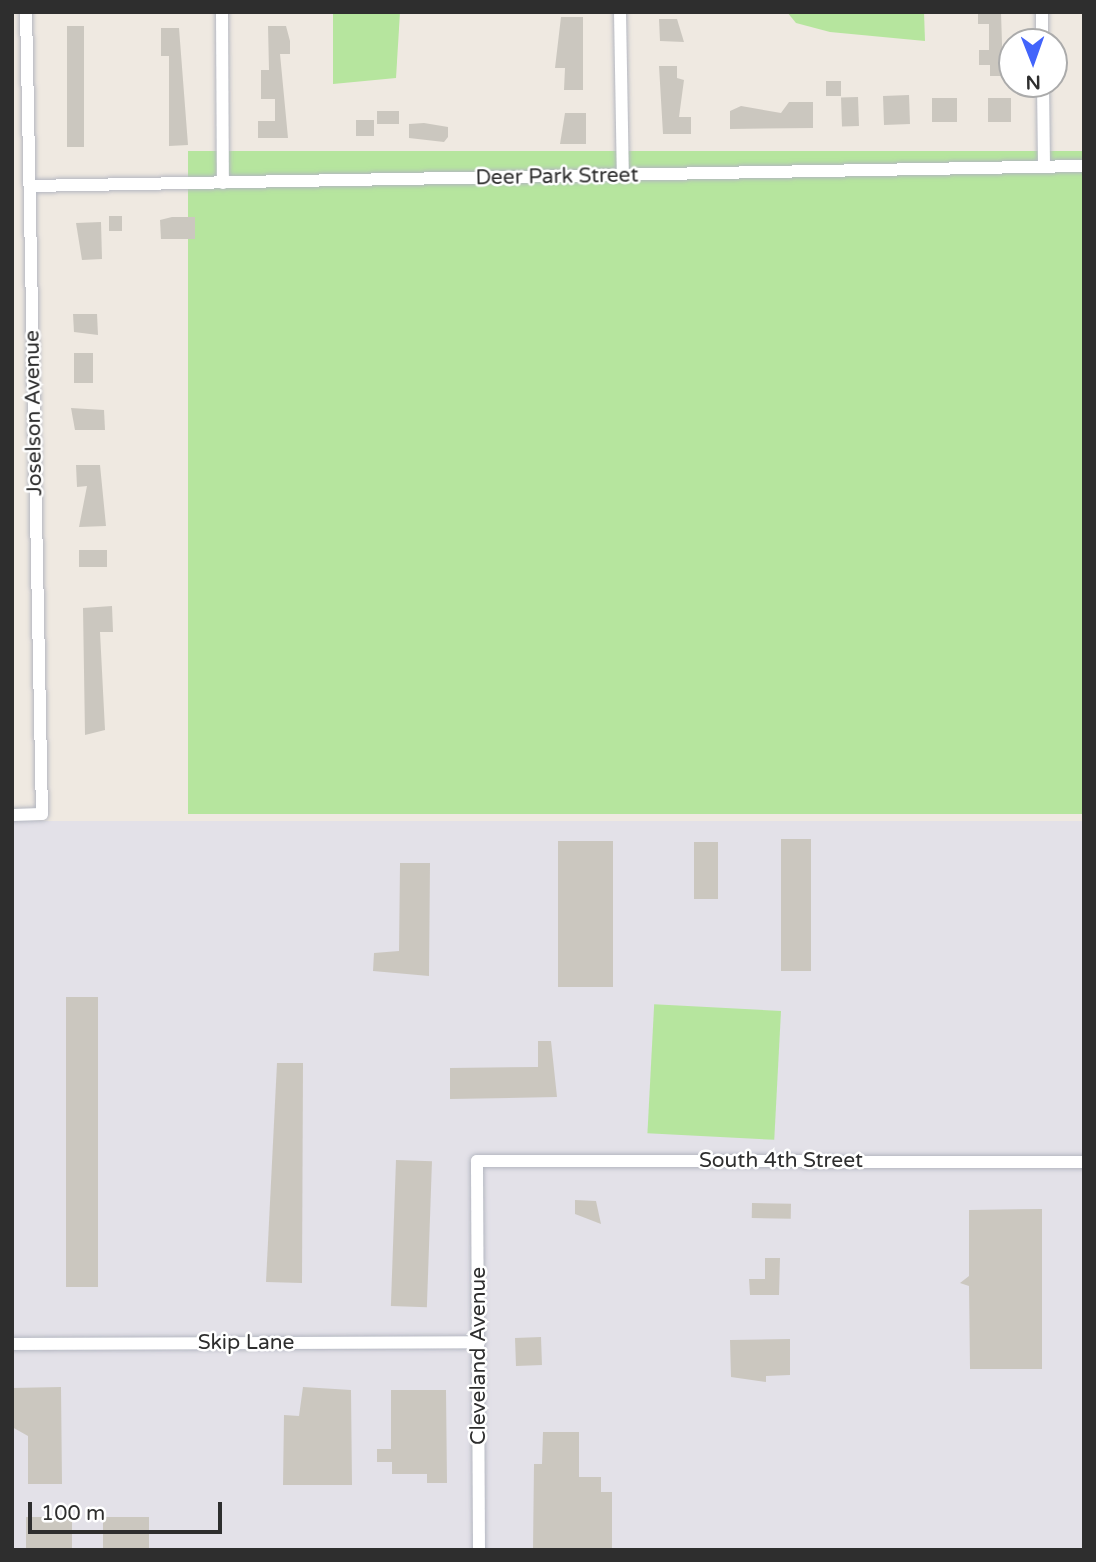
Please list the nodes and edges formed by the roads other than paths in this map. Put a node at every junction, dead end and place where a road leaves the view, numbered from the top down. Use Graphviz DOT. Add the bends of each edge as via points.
graph roads {
  1 [pos="26,12"];
  2 [pos="222,12"];
  3 [pos="620,12"];
  4 [pos="1043,98"];
  5 [pos="1044,166"];
  6 [pos="1084,166"];
  7 [pos="623,176"];
  8 [pos="223,183"];
  9 [pos="30,186"];
  10 [pos="12,815"];
  11 [pos="477,1161"];
  12 [pos="1084,1162"];
  13 [pos="479,1342"];
  14 [pos="12,1344"];
  15 [pos="479,1550"];
  1 -- 9 [label="street, Joselson Avenue"];
  2 -- 8 [label="street"];
  3 -- 7 [label="street"];
  4 -- 5 [label="street"];
  5 -- 6 [label="street, Deer Park Street"];
  5 -- 7 [label="street, Deer Park Street"];
  7 -- 8 [label="street, Deer Park Street"];
  8 -- 9 [label="street, Deer Park Street"];
  9 -- 10 [label="street, Joselson Avenue" via="42,814"];
  11 -- 12 [label="street, South 4th Street"];
  11 -- 13 [label="street, Cleveland Avenue"];
  13 -- 14 [label="street, Skip Lane"];
  13 -- 15 [label="street, Cleveland Avenue"];
}
